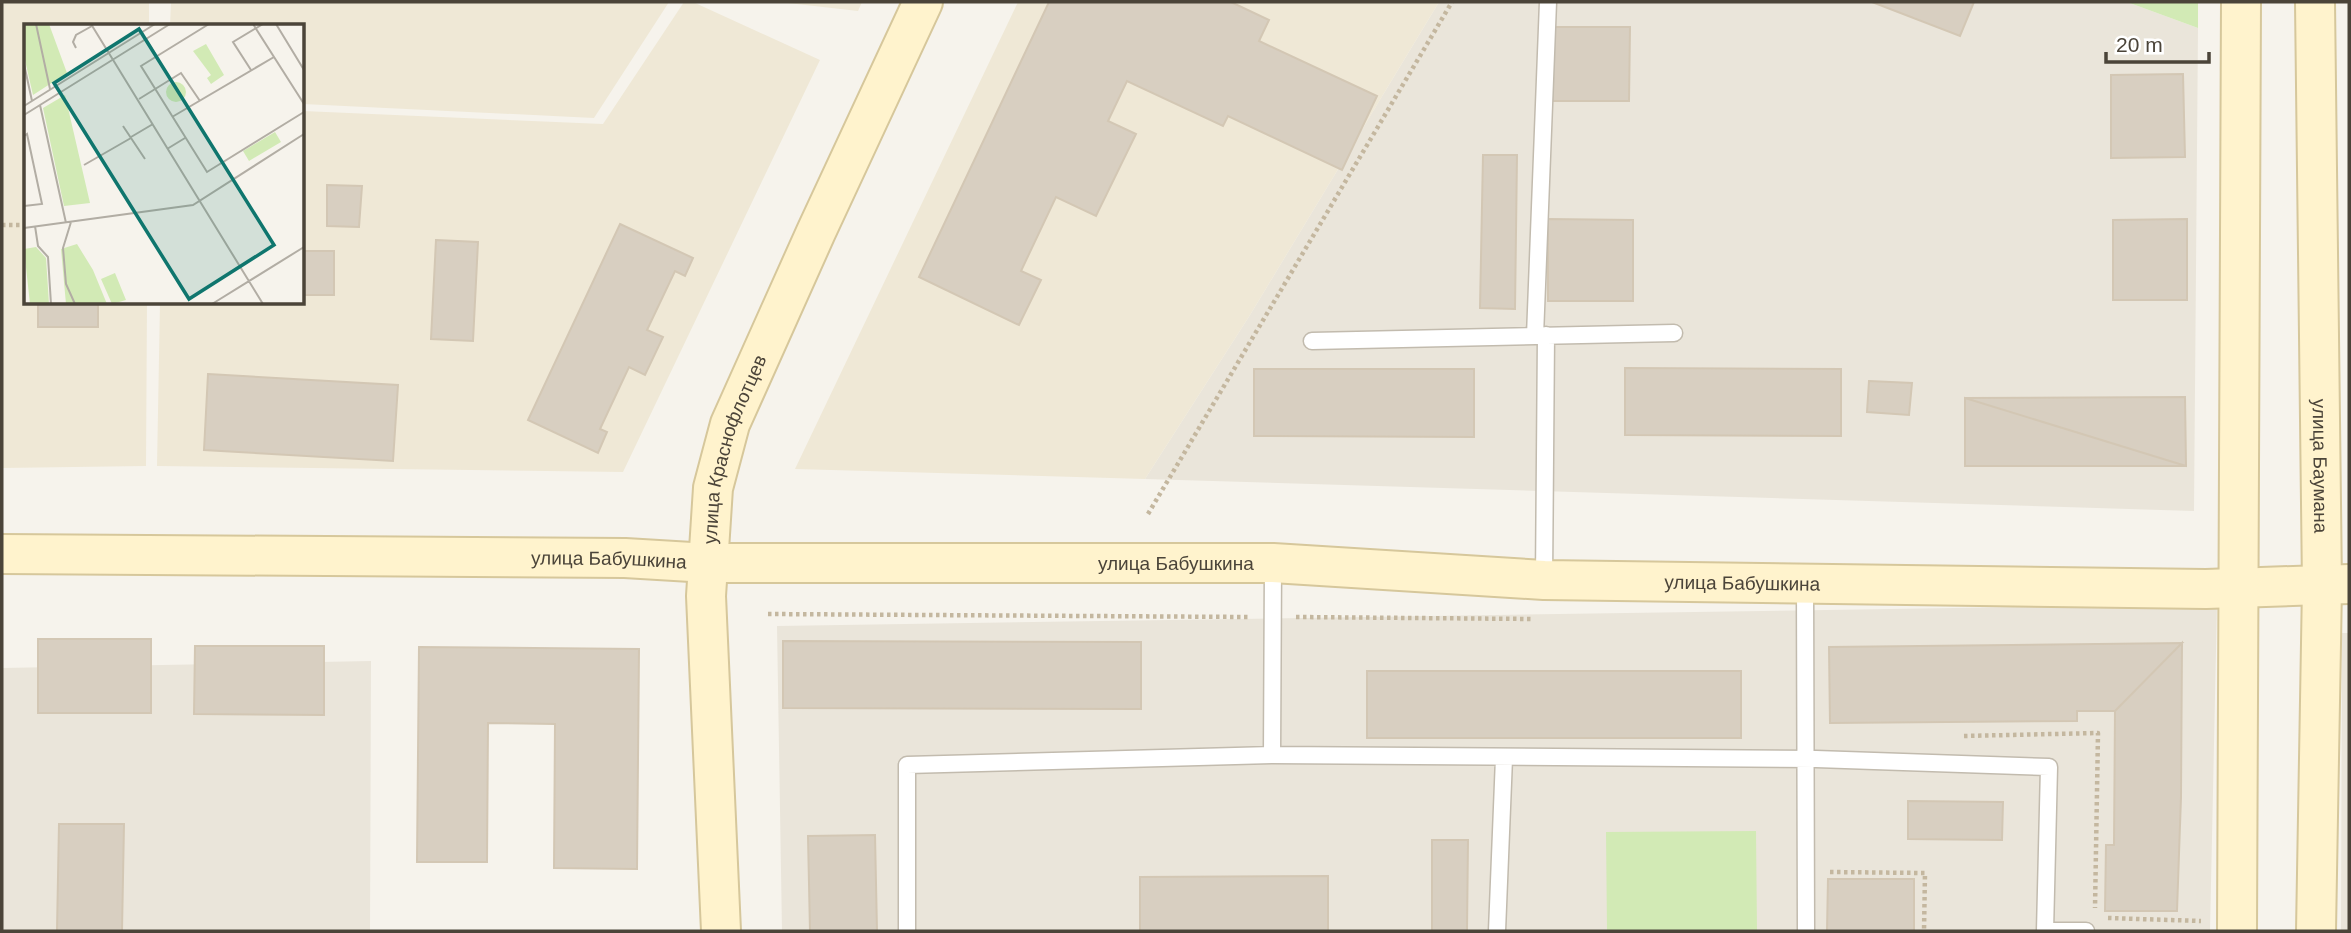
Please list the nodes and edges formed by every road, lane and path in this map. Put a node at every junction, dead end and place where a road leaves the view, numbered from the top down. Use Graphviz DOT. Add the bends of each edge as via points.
graph roads {
  1 [pos="923,2"];
  2 [pos="1452,2"];
  3 [pos="1548,2"];
  4 [pos="2241,2"];
  5 [pos="2315,2"];
  6 [pos="2,225"];
  7 [pos="24,225"];
  8 [pos="1674,333"];
  9 [pos="1541,336"];
  10 [pos="1312,341"];
  11 [pos="1148,514"];
  12 [pos="2,554"];
  13 [pos="708,563"];
  14 [pos="1273,563"];
  15 [pos="1544,580"];
  16 [pos="1805,583"];
  17 [pos="2336,585"];
  18 [pos="2237,589"];
  19 [pos="768,614"];
  20 [pos="1273,617"];
  21 [pos="1539,619"];
  22 [pos="1272,755"];
  23 [pos="1504,758"];
  24 [pos="1805,759"];
  25 [pos="1805,872"];
  26 [pos="721,931"];
  27 [pos="908,931"];
  28 [pos="1497,931"];
  29 [pos="1806,931"];
  30 [pos="1924,931"];
  31 [pos="2045,931"];
  32 [pos="2086,931"];
  33 [pos="2237,931"];
  34 [pos="2316,931"];
  1 -- 13 [label="street, улица Краснофлотцев" via="730,424 713,488"];
  2 -- 11 [label="path"];
  3 -- 9 [label="lane"];
  4 -- 18 [label="street"];
  5 -- 17 [label="street, улица Баумана"];
  6 -- 7 [label="path"];
  8 -- 9 [label="lane"];
  9 -- 10 [label="lane"];
  9 -- 15 [label="lane"];
  12 -- 13 [label="street, улица Бабушкина" via="625,558"];
  13 -- 14 [label="street, улица Бабушкина"];
  13 -- 26 [label="street, улица Краснофлотцев"];
  14 -- 15 [label="street, улица Бабушкина"];
  14 -- 20 [label="lane"];
  15 -- 16 [label="street, улица Бабушкина"];
  16 -- 18 [label="street, улица Бабушкина"];
  16 -- 24 [label="lane"];
  17 -- 18 [label="street, улица Бабушкина"];
  17 -- 34 [label="street, улица Баумана"];
  18 -- 33 [label="street"];
  19 -- 20 [label="path"];
  20 -- 21 [label="path"];
  20 -- 22 [label="lane"];
  22 -- 23 [label="lane"];
  22 -- 27 [label="lane" via="907,765"];
  23 -- 24 [label="lane"];
  23 -- 28 [label="lane"];
  24 -- 25 [label="lane"];
  24 -- 31 [label="lane" via="2049,767"];
  25 -- 29 [label="lane"];
  25 -- 30 [label="path" via="1925,873"];
  31 -- 32 [label="lane"];
}
